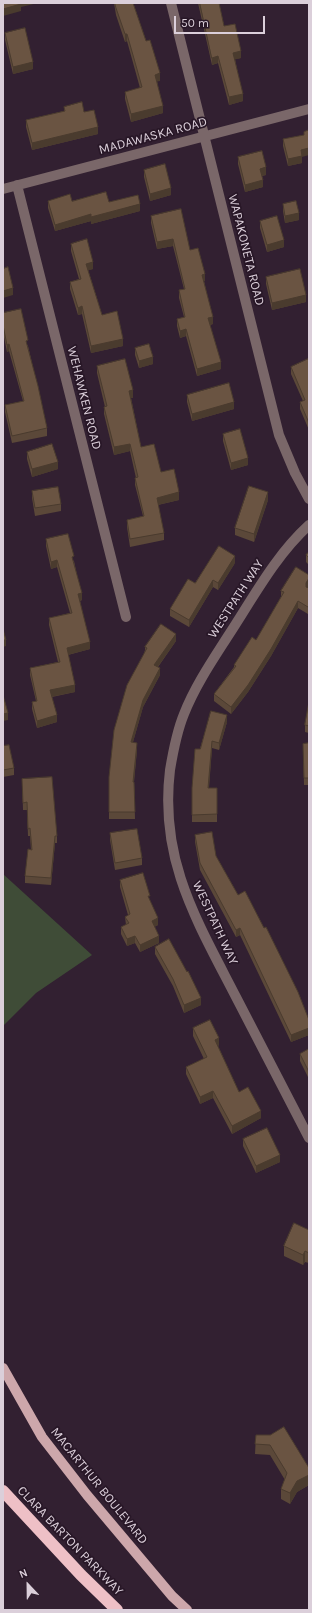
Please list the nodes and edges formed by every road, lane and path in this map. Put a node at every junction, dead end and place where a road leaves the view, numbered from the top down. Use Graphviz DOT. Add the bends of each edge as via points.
graph roads {
  1 [pos="171,3"];
  2 [pos="309,109"];
  3 [pos="204,136"];
  4 [pos="17,185"];
  5 [pos="3,189"];
  6 [pos="309,499"];
  7 [pos="309,525"];
  8 [pos="126,617"];
  9 [pos="309,1138"];
  10 [pos="3,1368"];
  11 [pos="3,1491"];
  12 [pos="117,1610"];
  13 [pos="187,1610"];
  1 -- 3 [label="street, WAPAKONETA ROAD"];
  2 -- 3 [label="street, MADAWASKA ROAD"];
  3 -- 4 [label="street, MADAWASKA ROAD"];
  3 -- 6 [label="street, WAPAKONETA ROAD" via="279,435"];
  4 -- 5 [label="street, MADAWASKA ROAD"];
  4 -- 8 [label="street, WEHAWKEN ROAD"];
  7 -- 9 [label="street, WESTPATH WAY" via="275,563 203,676 184,714 173,752 168,793 170,834 177,872 193,914"];
  10 -- 13 [label="main road, MACARTHUR BOULEVARD" via="42,1437 87,1495 172,1596"];
  11 -- 12 [label="highway, CLARA BARTON PARKWAY"];
}
